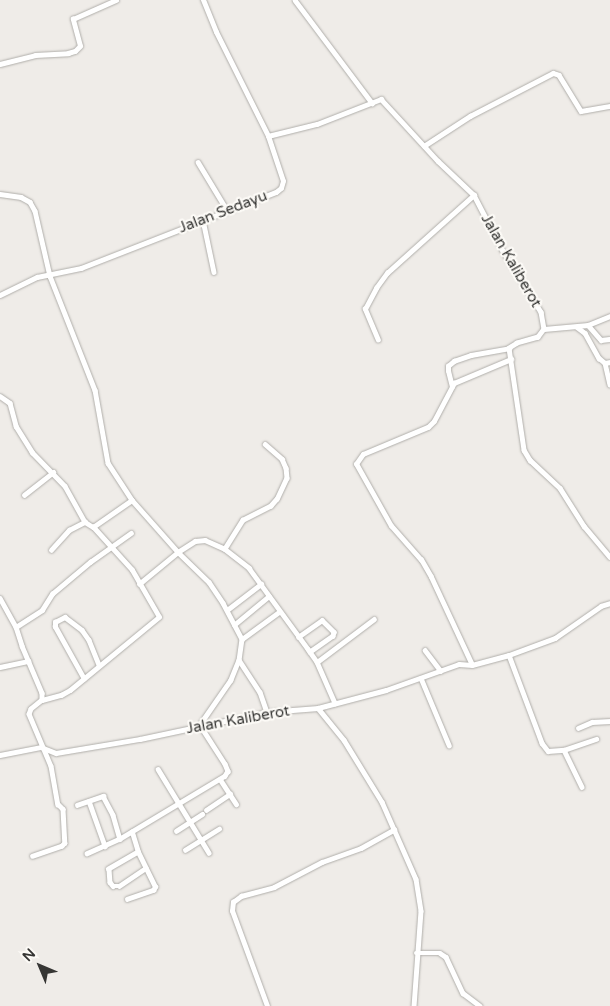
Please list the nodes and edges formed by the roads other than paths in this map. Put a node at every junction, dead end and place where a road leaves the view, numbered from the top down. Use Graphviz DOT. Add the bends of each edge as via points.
graph roads {
  1 [pos="116,0"];
  2 [pos="203,0"];
  3 [pos="295,0"];
  4 [pos="0,64"];
  5 [pos="372,103"];
  6 [pos="610,106"];
  7 [pos="268,136"];
  8 [pos="424,146"];
  9 [pos="198,162"];
  10 [pos="0,194"];
  11 [pos="474,194"];
  12 [pos="227,210"];
  13 [pos="203,220"];
  14 [pos="214,272"];
  15 [pos="50,276"];
  16 [pos="0,295"];
  17 [pos="610,316"];
  18 [pos="588,325"];
  19 [pos="577,327"];
  20 [pos="544,329"];
  21 [pos="609,339"];
  22 [pos="378,340"];
  23 [pos="509,348"];
  24 [pos="511,359"];
  25 [pos="608,362"];
  26 [pos="610,384"];
  27 [pos="452,387"];
  28 [pos="0,396"];
  29 [pos="265,444"];
  30 [pos="53,472"];
  31 [pos="24,495"];
  32 [pos="132,500"];
  33 [pos="86,522"];
  34 [pos="93,527"];
  35 [pos="131,533"];
  36 [pos="111,547"];
  37 [pos="225,549"];
  38 [pos="51,550"];
  39 [pos="178,552"];
  40 [pos="610,557"];
  41 [pos="139,584"];
  42 [pos="261,584"];
  43 [pos="269,596"];
  44 [pos="0,598"];
  45 [pos="610,603"];
  46 [pos="227,610"];
  47 [pos="279,612"];
  48 [pos="374,619"];
  49 [pos="234,625"];
  50 [pos="16,627"];
  51 [pos="298,637"];
  52 [pos="242,639"];
  53 [pos="424,650"];
  54 [pos="310,652"];
  55 [pos="509,655"];
  56 [pos="239,660"];
  57 [pos="28,661"];
  58 [pos="317,662"];
  59 [pos="472,665"];
  60 [pos="99,666"];
  61 [pos="0,667"];
  62 [pos="441,671"];
  63 [pos="84,678"];
  64 [pos="421,678"];
  65 [pos="42,700"];
  66 [pos="335,703"];
  67 [pos="318,708"];
  68 [pos="267,712"];
  69 [pos="610,721"];
  70 [pos="200,725"];
  71 [pos="578,728"];
  72 [pos="596,739"];
  73 [pos="449,745"];
  74 [pos="41,747"];
  75 [pos="564,750"];
  76 [pos="0,755"];
  77 [pos="158,769"];
  78 [pos="220,779"];
  79 [pos="582,787"];
  80 [pos="230,794"];
  81 [pos="89,801"];
  82 [pos="179,803"];
  83 [pos="77,804"];
  84 [pos="236,804"];
  85 [pos="190,821"];
  86 [pos="219,829"];
  87 [pos="394,830"];
  88 [pos="176,831"];
  89 [pos="132,832"];
  90 [pos="120,839"];
  91 [pos="201,840"];
  92 [pos="105,846"];
  93 [pos="185,850"];
  94 [pos="138,852"];
  95 [pos="209,853"];
  96 [pos="87,854"];
  97 [pos="34,856"];
  98 [pos="146,868"];
  99 [pos="127,899"];
  100 [pos="416,953"];
  101 [pos="267,1006"];
  102 [pos="414,1006"];
  103 [pos="480,1006"];
  1 -- 4 [label="street" via="73,19 80,46 75,51 34,54"];
  2 -- 7 [label="street, Jalan Sedayu"];
  3 -- 5 [label="street"];
  5 -- 7 [label="street" via="317,124"];
  5 -- 8 [label="street, Jalan Kaliberot" via="381,100 388,104"];
  6 -- 8 [label="street" via="581,111 559,75 553,72 470,116"];
  7 -- 12 [label="street, Jalan Sedayu" via="283,181 281,188"];
  8 -- 11 [label="street, Jalan Kaliberot"];
  9 -- 12 [label="street"];
  10 -- 15 [label="street" via="21,197 30,202"];
  11 -- 20 [label="street, Jalan Kaliberot" via="503,251 540,309"];
  11 -- 22 [label="street" via="387,272 376,288 365,310"];
  12 -- 13 [label="street, Jalan Sedayu"];
  13 -- 14 [label="street"];
  13 -- 15 [label="street, Jalan Sedayu" via="80,268"];
  15 -- 16 [label="street, Jalan Sedayu" via="37,276"];
  15 -- 32 [label="street" via="95,390 108,464"];
  17 -- 18 [label="street"];
  18 -- 19 [label="street"];
  18 -- 21 [label="street" via="601,340"];
  19 -- 20 [label="street" via="567,325"];
  19 -- 25 [label="street" via="585,333 598,356"];
  20 -- 23 [label="street" via="538,337"];
  23 -- 24 [label="street"];
  23 -- 27 [label="street" via="454,361 448,366"];
  24 -- 27 [label="street" via="463,379"];
  24 -- 40 [label="street" via="526,456 560,488 584,526"];
  25 -- 26 [label="street"];
  27 -- 59 [label="street" via="428,427 363,454 357,460 358,469 391,526 421,560 431,577"];
  28 -- 30 [label="street" via="10,403 16,426 32,452"];
  29 -- 37 [label="street" via="282,459 287,478 277,499 243,520"];
  30 -- 31 [label="street"];
  30 -- 33 [label="street"];
  32 -- 34 [label="street"];
  32 -- 39 [label="street"];
  33 -- 34 [label="street"];
  33 -- 38 [label="street" via="70,530"];
  34 -- 36 [label="street"];
  35 -- 36 [label="street"];
  36 -- 41 [label="street" via="132,570"];
  36 -- 50 [label="street" via="52,594 42,610"];
  37 -- 39 [label="street" via="199,539"];
  37 -- 42 [label="street"];
  39 -- 41 [label="street"];
  39 -- 46 [label="street" via="209,582"];
  41 -- 60 [label="street" via="159,617"];
  42 -- 43 [label="street"];
  42 -- 46 [label="street"];
  43 -- 47 [label="street"];
  43 -- 49 [label="street"];
  44 -- 50 [label="street"];
  45 -- 55 [label="street, Jalan Kaliberot" via="554,638"];
  46 -- 49 [label="street"];
  47 -- 51 [label="street"];
  47 -- 52 [label="street"];
  48 -- 58 [label="street"];
  49 -- 52 [label="street"];
  50 -- 57 [label="street"];
  51 -- 54 [label="street"];
  51 -- 54 [label="street" via="322,620 334,632"];
  52 -- 56 [label="street"];
  53 -- 62 [label="street"];
  54 -- 58 [label="street"];
  55 -- 59 [label="street, Jalan Kaliberot"];
  55 -- 75 [label="street" via="542,744 548,751"];
  56 -- 68 [label="street" via="260,692"];
  56 -- 70 [label="street" via="230,680"];
  57 -- 61 [label="street"];
  57 -- 65 [label="street"];
  58 -- 66 [label="street"];
  59 -- 62 [label="street, Jalan Kaliberot" via="459,664"];
  60 -- 63 [label="street"];
  60 -- 63 [label="street" via="82,630 66,617 55,622"];
  62 -- 64 [label="street, Jalan Kaliberot"];
  63 -- 65 [label="street" via="66,693"];
  64 -- 66 [label="street, Jalan Kaliberot"];
  64 -- 73 [label="street"];
  65 -- 74 [label="street" via="30,714"];
  66 -- 67 [label="street, Jalan Kaliberot"];
  67 -- 68 [label="street, Jalan Kaliberot"];
  67 -- 87 [label="street" via="353,755 382,802"];
  68 -- 70 [label="street, Jalan Kaliberot"];
  69 -- 71 [label="street" via="592,722"];
  70 -- 74 [label="street, Jalan Kaliberot" via="56,753"];
  70 -- 78 [label="street" via="227,768 227,773"];
  72 -- 75 [label="street"];
  74 -- 76 [label="street, Jalan Kaliberot"];
  74 -- 97 [label="street" via="51,766 58,804 63,809 66,838 62,846"];
  75 -- 79 [label="street"];
  77 -- 82 [label="street"];
  78 -- 80 [label="street"];
  78 -- 82 [label="street"];
  80 -- 84 [label="street"];
  80 -- 85 [label="street"];
  81 -- 83 [label="street"];
  81 -- 90 [label="street" via="103,796"];
  81 -- 92 [label="street"];
  82 -- 85 [label="street"];
  82 -- 89 [label="street"];
  85 -- 88 [label="street"];
  85 -- 91 [label="street"];
  86 -- 91 [label="street"];
  87 -- 100 [label="street" via="416,879 421,911"];
  87 -- 101 [label="street" via="274,887 240,896 233,902 232,911"];
  89 -- 90 [label="street"];
  89 -- 94 [label="street"];
  90 -- 92 [label="street"];
  91 -- 93 [label="street"];
  91 -- 95 [label="street"];
  92 -- 96 [label="street"];
  94 -- 98 [label="street"];
  94 -- 98 [label="street" via="109,869 110,882 115,887 119,886"];
  98 -- 99 [label="street" via="154,889"];
  100 -- 102 [label="street"];
  100 -- 103 [label="street" via="446,956 463,993"];
}
